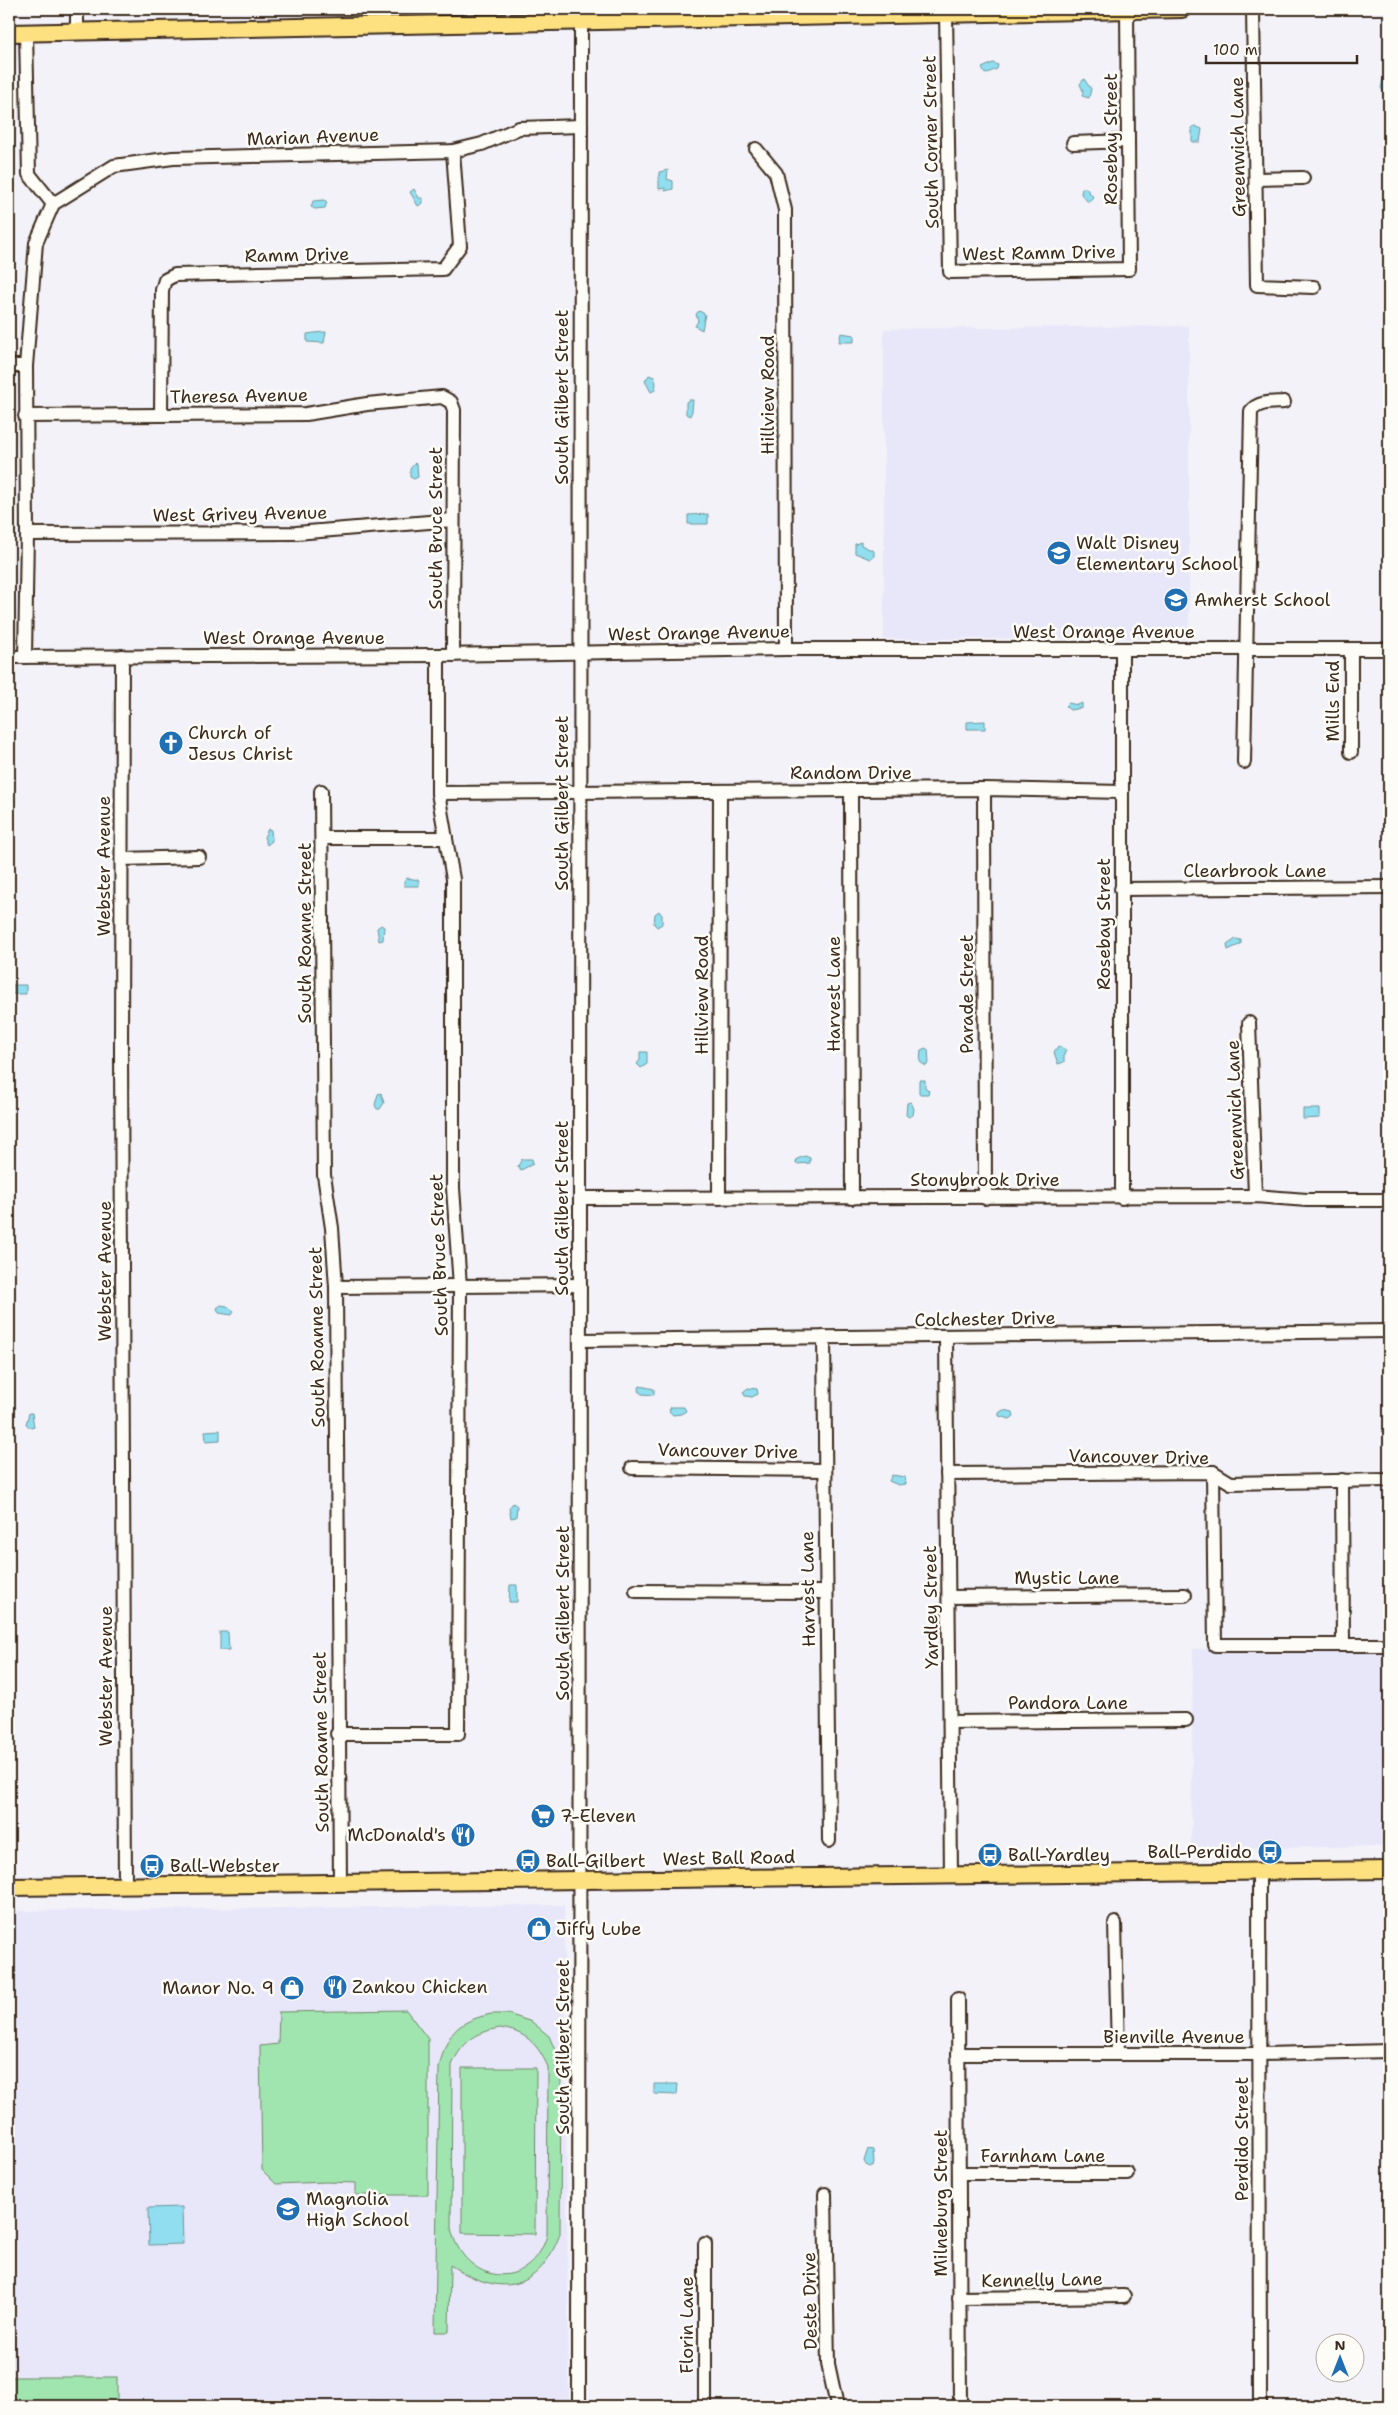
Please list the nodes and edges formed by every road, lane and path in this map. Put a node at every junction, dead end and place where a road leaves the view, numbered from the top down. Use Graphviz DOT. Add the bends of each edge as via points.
graph roads {
  1 [pos="77,9"];
  2 [pos="1182,9"];
  3 [pos="1253,9"];
  4 [pos="1127,10"];
  5 [pos="946,13"];
  6 [pos="581,14"];
  7 [pos="77,31"];
  8 [pos="26,32"];
  9 [pos="9,33"];
  10 [pos="581,126"];
  11 [pos="1128,141"];
  12 [pos="1072,143"];
  13 [pos="756,149"];
  14 [pos="454,150"];
  15 [pos="1303,178"];
  16 [pos="1257,179"];
  17 [pos="53,204"];
  18 [pos="1129,269"];
  19 [pos="950,272"];
  20 [pos="1314,287"];
  21 [pos="9,366"];
  22 [pos="26,366"];
  23 [pos="451,402"];
  24 [pos="1284,402"];
  25 [pos="161,414"];
  26 [pos="25,416"];
  27 [pos="453,520"];
  28 [pos="27,534"];
  29 [pos="786,649"];
  30 [pos="1122,649"];
  31 [pos="1389,649"];
  32 [pos="1247,650"];
  33 [pos="1351,650"];
  34 [pos="579,652"];
  35 [pos="453,654"];
  36 [pos="438,655"];
  37 [pos="122,656"];
  38 [pos="9,657"];
  39 [pos="25,657"];
  40 [pos="1351,752"];
  41 [pos="1244,762"];
  42 [pos="984,789"];
  43 [pos="851,790"];
  44 [pos="321,791"];
  45 [pos="720,791"];
  46 [pos="579,792"];
  47 [pos="1122,792"];
  48 [pos="438,793"];
  49 [pos="323,838"];
  50 [pos="446,838"];
  51 [pos="199,857"];
  52 [pos="122,859"];
  53 [pos="1389,887"];
  54 [pos="1120,889"];
  55 [pos="1249,1023"];
  56 [pos="1255,1196"];
  57 [pos="580,1198"];
  58 [pos="719,1198"];
  59 [pos="852,1198"];
  60 [pos="985,1198"];
  61 [pos="1122,1198"];
  62 [pos="1389,1200"];
  63 [pos="580,1285"];
  64 [pos="460,1286"];
  65 [pos="336,1287"];
  66 [pos="1389,1331"];
  67 [pos="824,1337"];
  68 [pos="946,1337"];
  69 [pos="580,1340"];
  70 [pos="632,1468"];
  71 [pos="825,1470"];
  72 [pos="1213,1472"];
  73 [pos="947,1474"];
  74 [pos="1342,1480"];
  75 [pos="1389,1480"];
  76 [pos="636,1591"];
  77 [pos="826,1592"];
  78 [pos="1186,1595"];
  79 [pos="949,1597"];
  80 [pos="1343,1645"];
  81 [pos="1389,1645"];
  82 [pos="1186,1720"];
  83 [pos="950,1722"];
  84 [pos="337,1734"];
  85 [pos="828,1841"];
  86 [pos="1389,1870"];
  87 [pos="1259,1872"];
  88 [pos="951,1876"];
  89 [pos="581,1880"];
  90 [pos="340,1883"];
  91 [pos="125,1886"];
  92 [pos="9,1887"];
  93 [pos="1116,1923"];
  94 [pos="958,1999"];
  95 [pos="1389,2051"];
  96 [pos="958,2054"];
  97 [pos="1118,2054"];
  98 [pos="1260,2054"];
  99 [pos="959,2173"];
  100 [pos="1127,2173"];
  101 [pos="826,2194"];
  102 [pos="705,2244"];
  103 [pos="1124,2296"];
  104 [pos="959,2298"];
  105 [pos="580,2406"];
  106 [pos="705,2406"];
  107 [pos="837,2406"];
  108 [pos="960,2406"];
  109 [pos="1260,2406"];
  1 -- 7 [label="street"];
  2 -- 4 [label="main road"];
  3 -- 16 [label="street, Greenwich Lane"];
  4 -- 5 [label="main road"];
  4 -- 11 [label="street, Rosebay Street"];
  5 -- 6 [label="main road"];
  5 -- 19 [label="street, South Corner Street"];
  6 -- 7 [label="main road"];
  6 -- 10 [label="street, South Gilbert Street"];
  7 -- 8 [label="main road"];
  8 -- 9 [label="main road"];
  8 -- 17 [label="street" via="29,174"];
  10 -- 14 [label="street, Marian Avenue" via="519,128 482,144"];
  10 -- 34 [label="street, South Gilbert Street"];
  11 -- 12 [label="street"];
  11 -- 18 [label="street, Rosebay Street"];
  13 -- 29 [label="street, Hillview Road" via="776,172 785,210"];
  14 -- 17 [label="street, Marian Avenue" via="173,158 114,166"];
  14 -- 25 [label="street, Ramm Drive" via="460,246 443,269 175,275 165,280 162,290"];
  15 -- 16 [label="street"];
  16 -- 20 [label="street, Greenwich Lane" via="1257,285"];
  17 -- 22 [label="street" via="36,243"];
  18 -- 19 [label="street, West Ramm Drive"];
  21 -- 22 [label="street"];
  22 -- 26 [label="street"];
  23 -- 25 [label="street, Theresa Avenue" via="434,396 306,414"];
  23 -- 27 [label="street, South Bruce Street" via="454,410"];
  24 -- 32 [label="street" via="1262,404 1251,411"];
  25 -- 26 [label="street, Theresa Avenue"];
  26 -- 28 [label="street"];
  27 -- 28 [label="street, West Grivey Avenue" via="296,533"];
  27 -- 35 [label="street, South Bruce Street"];
  28 -- 39 [label="street"];
  29 -- 30 [label="street, West Orange Avenue"];
  29 -- 34 [label="street, West Orange Avenue"];
  30 -- 32 [label="street, West Orange Avenue"];
  30 -- 47 [label="street, Rosebay Street"];
  31 -- 33 [label="street, West Orange Avenue"];
  32 -- 33 [label="street, West Orange Avenue"];
  32 -- 41 [label="street"];
  33 -- 40 [label="street, Mills End"];
  34 -- 35 [label="street, West Orange Avenue"];
  34 -- 46 [label="street, South Gilbert Street"];
  35 -- 36 [label="street, West Orange Avenue"];
  36 -- 37 [label="street, West Orange Avenue"];
  36 -- 48 [label="street, South Bruce Street"];
  37 -- 39 [label="street, West Orange Avenue"];
  37 -- 52 [label="street, Webster Avenue"];
  38 -- 39 [label="street, West Orange Avenue"];
  42 -- 43 [label="street, Random Drive"];
  42 -- 47 [label="street, Random Drive"];
  42 -- 60 [label="street, Parade Street"];
  43 -- 45 [label="street, Random Drive"];
  43 -- 59 [label="street, Harvest Lane"];
  44 -- 49 [label="street, South Roanne Street"];
  45 -- 46 [label="street, Random Drive"];
  45 -- 58 [label="street, Hillview Road"];
  46 -- 48 [label="street, Random Drive"];
  46 -- 57 [label="street, South Gilbert Street"];
  47 -- 54 [label="street, Rosebay Street"];
  48 -- 50 [label="street, South Bruce Street"];
  49 -- 50 [label="street"];
  49 -- 65 [label="street, South Roanne Street" via="324,1175"];
  50 -- 64 [label="street, South Bruce Street" via="453,879 453,1188"];
  51 -- 52 [label="street"];
  52 -- 91 [label="street, Webster Avenue"];
  53 -- 54 [label="street, Clearbrook Lane"];
  54 -- 61 [label="street, Rosebay Street"];
  55 -- 56 [label="street, Greenwich Lane"];
  56 -- 61 [label="street, Stonybrook Drive"];
  56 -- 62 [label="street, Stonybrook Drive"];
  57 -- 58 [label="street, Stonybrook Drive"];
  57 -- 63 [label="street, South Gilbert Street"];
  58 -- 59 [label="street, Stonybrook Drive"];
  59 -- 60 [label="street, Stonybrook Drive"];
  60 -- 61 [label="street, Stonybrook Drive"];
  63 -- 64 [label="street"];
  63 -- 69 [label="street, South Gilbert Street"];
  64 -- 65 [label="street"];
  64 -- 84 [label="street, South Bruce Street" via="458,1734"];
  65 -- 84 [label="street, South Roanne Street"];
  66 -- 68 [label="street, Colchester Drive"];
  67 -- 68 [label="street, Colchester Drive"];
  67 -- 69 [label="street, Colchester Drive"];
  67 -- 71 [label="street, Harvest Lane"];
  68 -- 73 [label="street, Yardley Street"];
  69 -- 89 [label="street, South Gilbert Street"];
  70 -- 71 [label="street, Vancouver Drive"];
  71 -- 77 [label="street, Harvest Lane"];
  72 -- 73 [label="street, Vancouver Drive"];
  72 -- 74 [label="street, Vancouver Drive" via="1231,1483"];
  72 -- 80 [label="street" via="1215,1645"];
  73 -- 79 [label="street, Yardley Street"];
  74 -- 75 [label="street, Vancouver Drive"];
  74 -- 80 [label="street"];
  76 -- 77 [label="street"];
  77 -- 85 [label="street, Harvest Lane"];
  78 -- 79 [label="street, Mystic Lane"];
  79 -- 83 [label="street, Yardley Street"];
  80 -- 81 [label="street"];
  82 -- 83 [label="street, Pandora Lane"];
  83 -- 88 [label="street, Yardley Street"];
  84 -- 90 [label="street, South Roanne Street"];
  86 -- 87 [label="main road, West Ball Road"];
  87 -- 88 [label="main road, West Ball Road"];
  87 -- 98 [label="street, Perdido Street"];
  88 -- 89 [label="main road, West Ball Road"];
  89 -- 90 [label="main road, West Ball Road"];
  89 -- 105 [label="street, South Gilbert Street"];
  90 -- 91 [label="main road, West Ball Road"];
  91 -- 92 [label="main road, West Ball Road"];
  93 -- 97 [label="street"];
  94 -- 96 [label="street, Milneburg Street"];
  95 -- 98 [label="street, Bienville Avenue"];
  96 -- 97 [label="street, Bienville Avenue"];
  96 -- 99 [label="street, Milneburg Street"];
  97 -- 98 [label="street, Bienville Avenue"];
  98 -- 109 [label="street, Perdido Street"];
  99 -- 100 [label="street, Farnham Lane"];
  99 -- 104 [label="street, Milneburg Street"];
  101 -- 107 [label="street, Deste Drive" via="828,2364"];
  102 -- 106 [label="street, Florin Lane"];
  103 -- 104 [label="street, Kennelly Lane"];
  104 -- 108 [label="street, Milneburg Street"];
}
